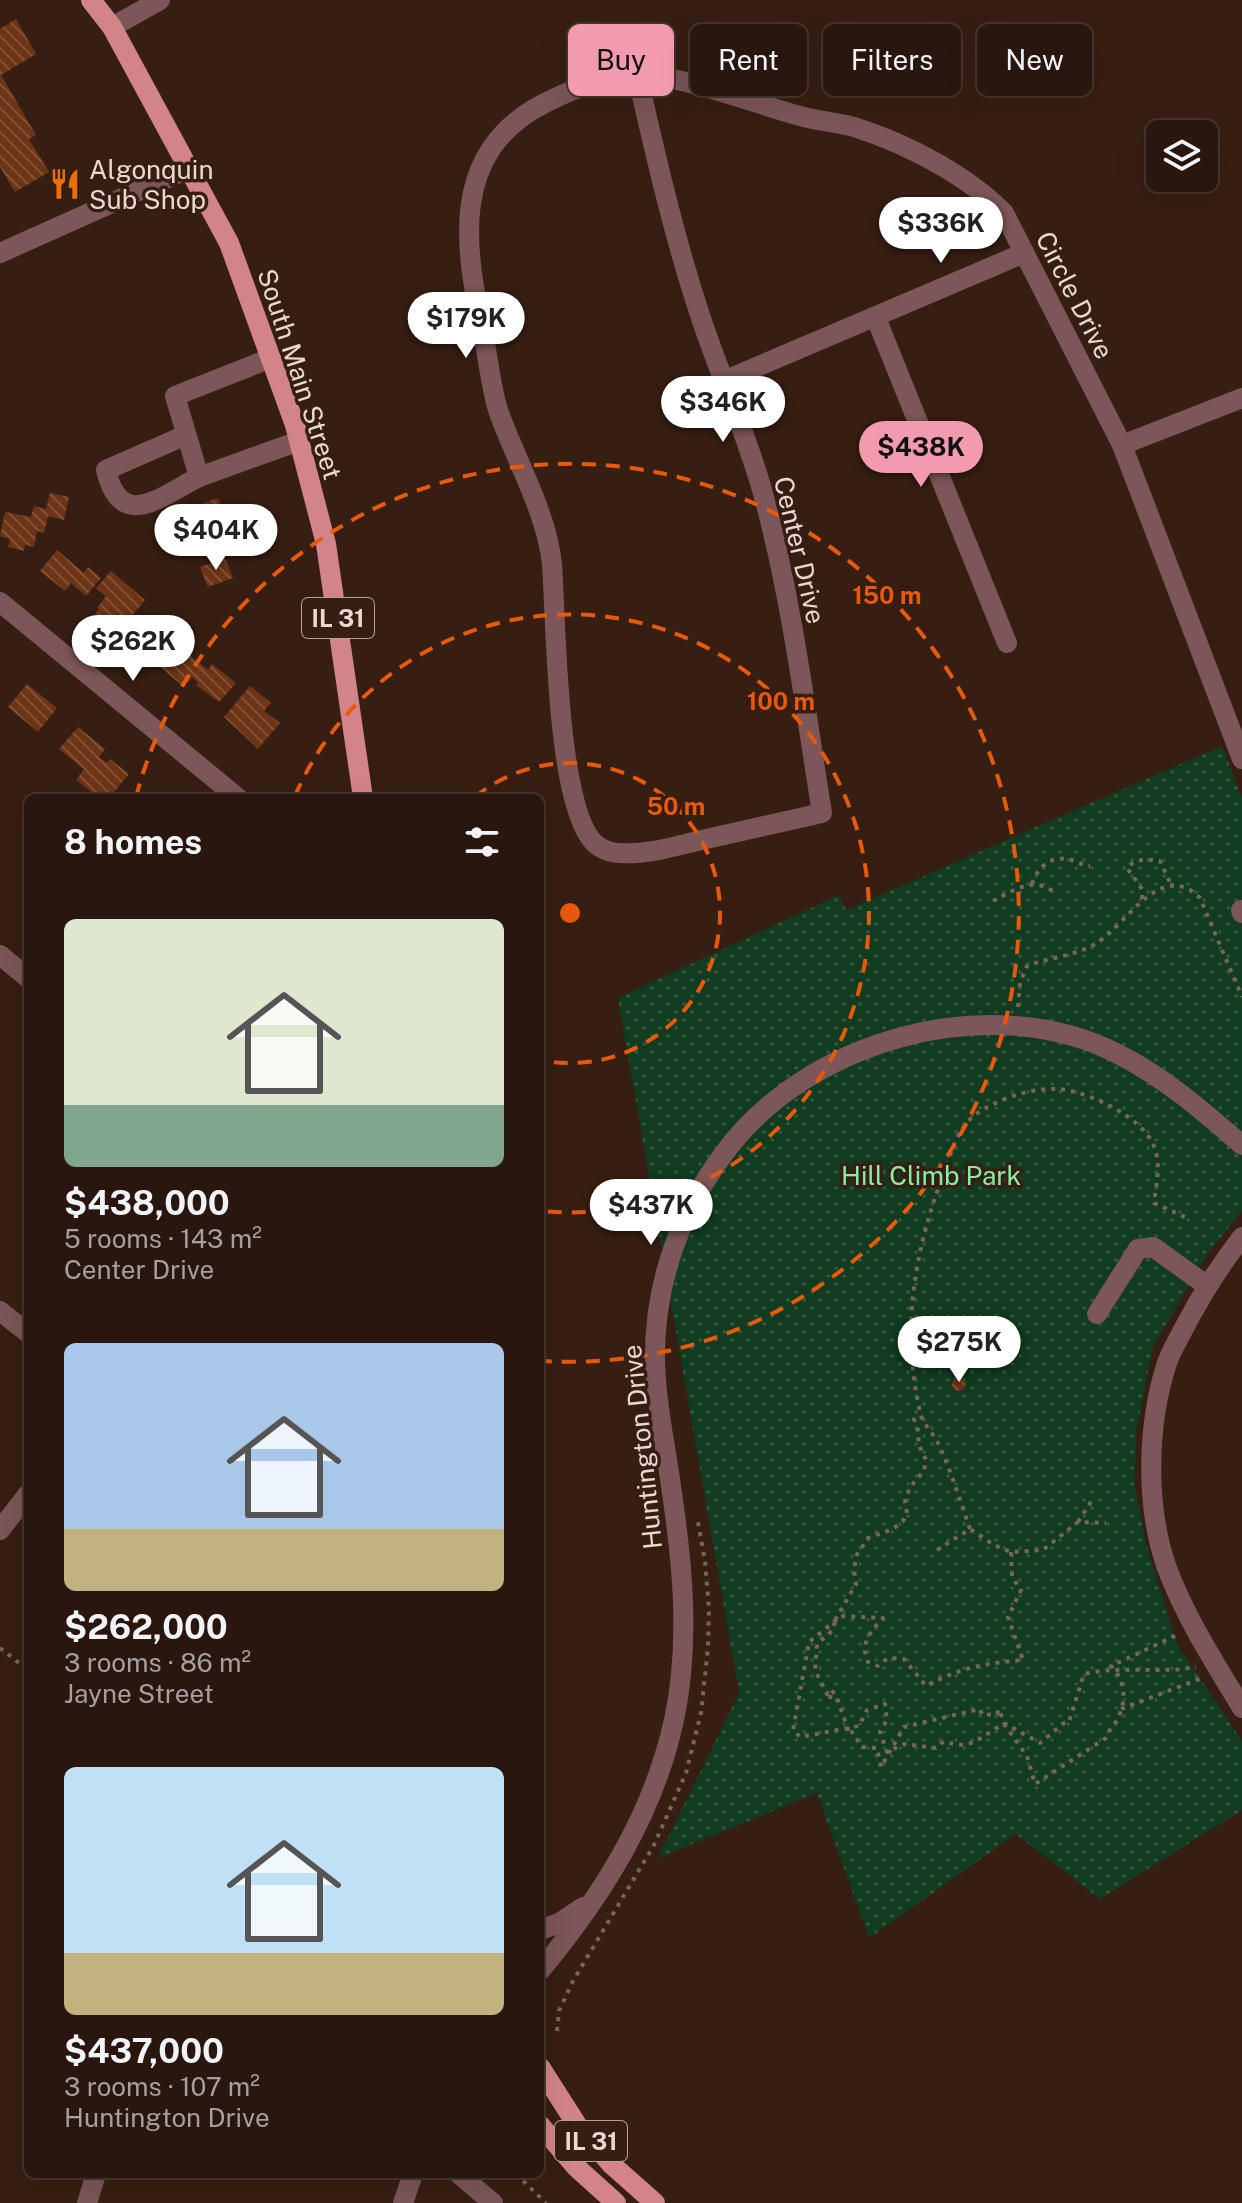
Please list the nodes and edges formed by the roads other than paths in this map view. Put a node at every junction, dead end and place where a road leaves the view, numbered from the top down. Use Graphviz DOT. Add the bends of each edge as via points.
graph roads {
  1 [pos="91,0"];
  2 [pos="160,0"];
  3 [pos="112,27"];
  4 [pos="674,78"];
  5 [pos="568,92"];
  6 [pos="642,96"];
  7 [pos="190,168"];
  8 [pos="0,253"];
  9 [pos="1024,253"];
  10 [pos="876,318"];
  11 [pos="271,358"];
  12 [pos="726,380"];
  13 [pos="1242,398"];
  14 [pos="186,435"];
  15 [pos="299,441"];
  16 [pos="1122,445"];
  17 [pos="199,477"];
  18 [pos="0,602"];
  19 [pos="1007,643"];
  20 [pos="1242,759"];
  21 [pos="233,794"];
  22 [pos="362,794"];
  23 [pos="822,813"];
  24 [pos="0,955"];
  25 [pos="24,975"];
  26 [pos="1242,1145"];
  27 [pos="1242,1237"];
  28 [pos="1206,1285"];
  29 [pos="0,1311"];
  30 [pos="1097,1314"];
  31 [pos="24,1330"];
  32 [pos="24,1499"];
  33 [pos="0,1530"];
  34 [pos="1242,1708"];
  35 [pos="596,1897"];
  36 [pos="544,1929"];
  37 [pos="544,1966"];
  38 [pos="544,2073"];
  39 [pos="544,2130"];
  40 [pos="95,2178"];
  41 [pos="412,2178"];
  42 [pos="464,2178"];
  43 [pos="87,2203"];
  44 [pos="403,2203"];
  45 [pos="493,2203"];
  46 [pos="616,2203"];
  47 [pos="655,2203"];
  1 -- 3 [label="main road, South Main Street / IL 31"];
  2 -- 3 [label="street"];
  3 -- 7 [label="main road, South Main Street / IL 31"];
  4 -- 9 [label="street, Circle Drive" via="805,118 859,128 925,158 983,192 1004,213"];
  5 -- 23 [label="street, Circle Drive" via="517,119 489,153 471,189 469,241 497,408 551,560 574,801 586,832 599,846 617,853 666,849"];
  6 -- 12 [label="street, Center Drive" via="698,310"];
  7 -- 8 [label="street"];
  7 -- 11 [label="main road, South Main Street / IL 31" via="229,243"];
  9 -- 10 [label="street"];
  9 -- 16 [label="street, Circle Drive"];
  10 -- 12 [label="street"];
  10 -- 19 [label="street"];
  11 -- 14 [label="street" via="175,396"];
  11 -- 15 [label="main road, South Main Street / IL 31"];
  12 -- 23 [label="street, Center Drive" via="767,511 793,631"];
  13 -- 16 [label="street"];
  14 -- 17 [label="street"];
  14 -- 17 [label="street" via="106,470 110,485 118,499 131,506 146,504"];
  15 -- 17 [label="street"];
  15 -- 22 [label="main road, South Main Street / IL 31" via="326,544"];
  16 -- 20 [label="street, Circle Drive"];
  18 -- 21 [label="street"];
  24 -- 25 [label="street"];
  26 -- 35 [label="street, Huntington Drive" via="1185,1096 1116,1053 1051,1032 988,1023 918,1032 855,1052 790,1089 733,1140 677,1235 656,1330 656,1381 683,1602 673,1722 643,1817"];
  27 -- 28 [label="street"];
  28 -- 30 [label="street" via="1153,1247 1138,1249"];
  28 -- 34 [label="street" via="1167,1361 1153,1429 1154,1525 1183,1606"];
  29 -- 31 [label="street"];
  32 -- 33 [label="street"];
  35 -- 36 [label="street"];
  35 -- 37 [label="street, Huntington Drive"];
  38 -- 47 [label="main road, IL 31" via="577,2125"];
  39 -- 46 [label="main road, IL 31"];
  40 -- 43 [label="street"];
  41 -- 44 [label="street"];
  42 -- 45 [label="street"];
}
